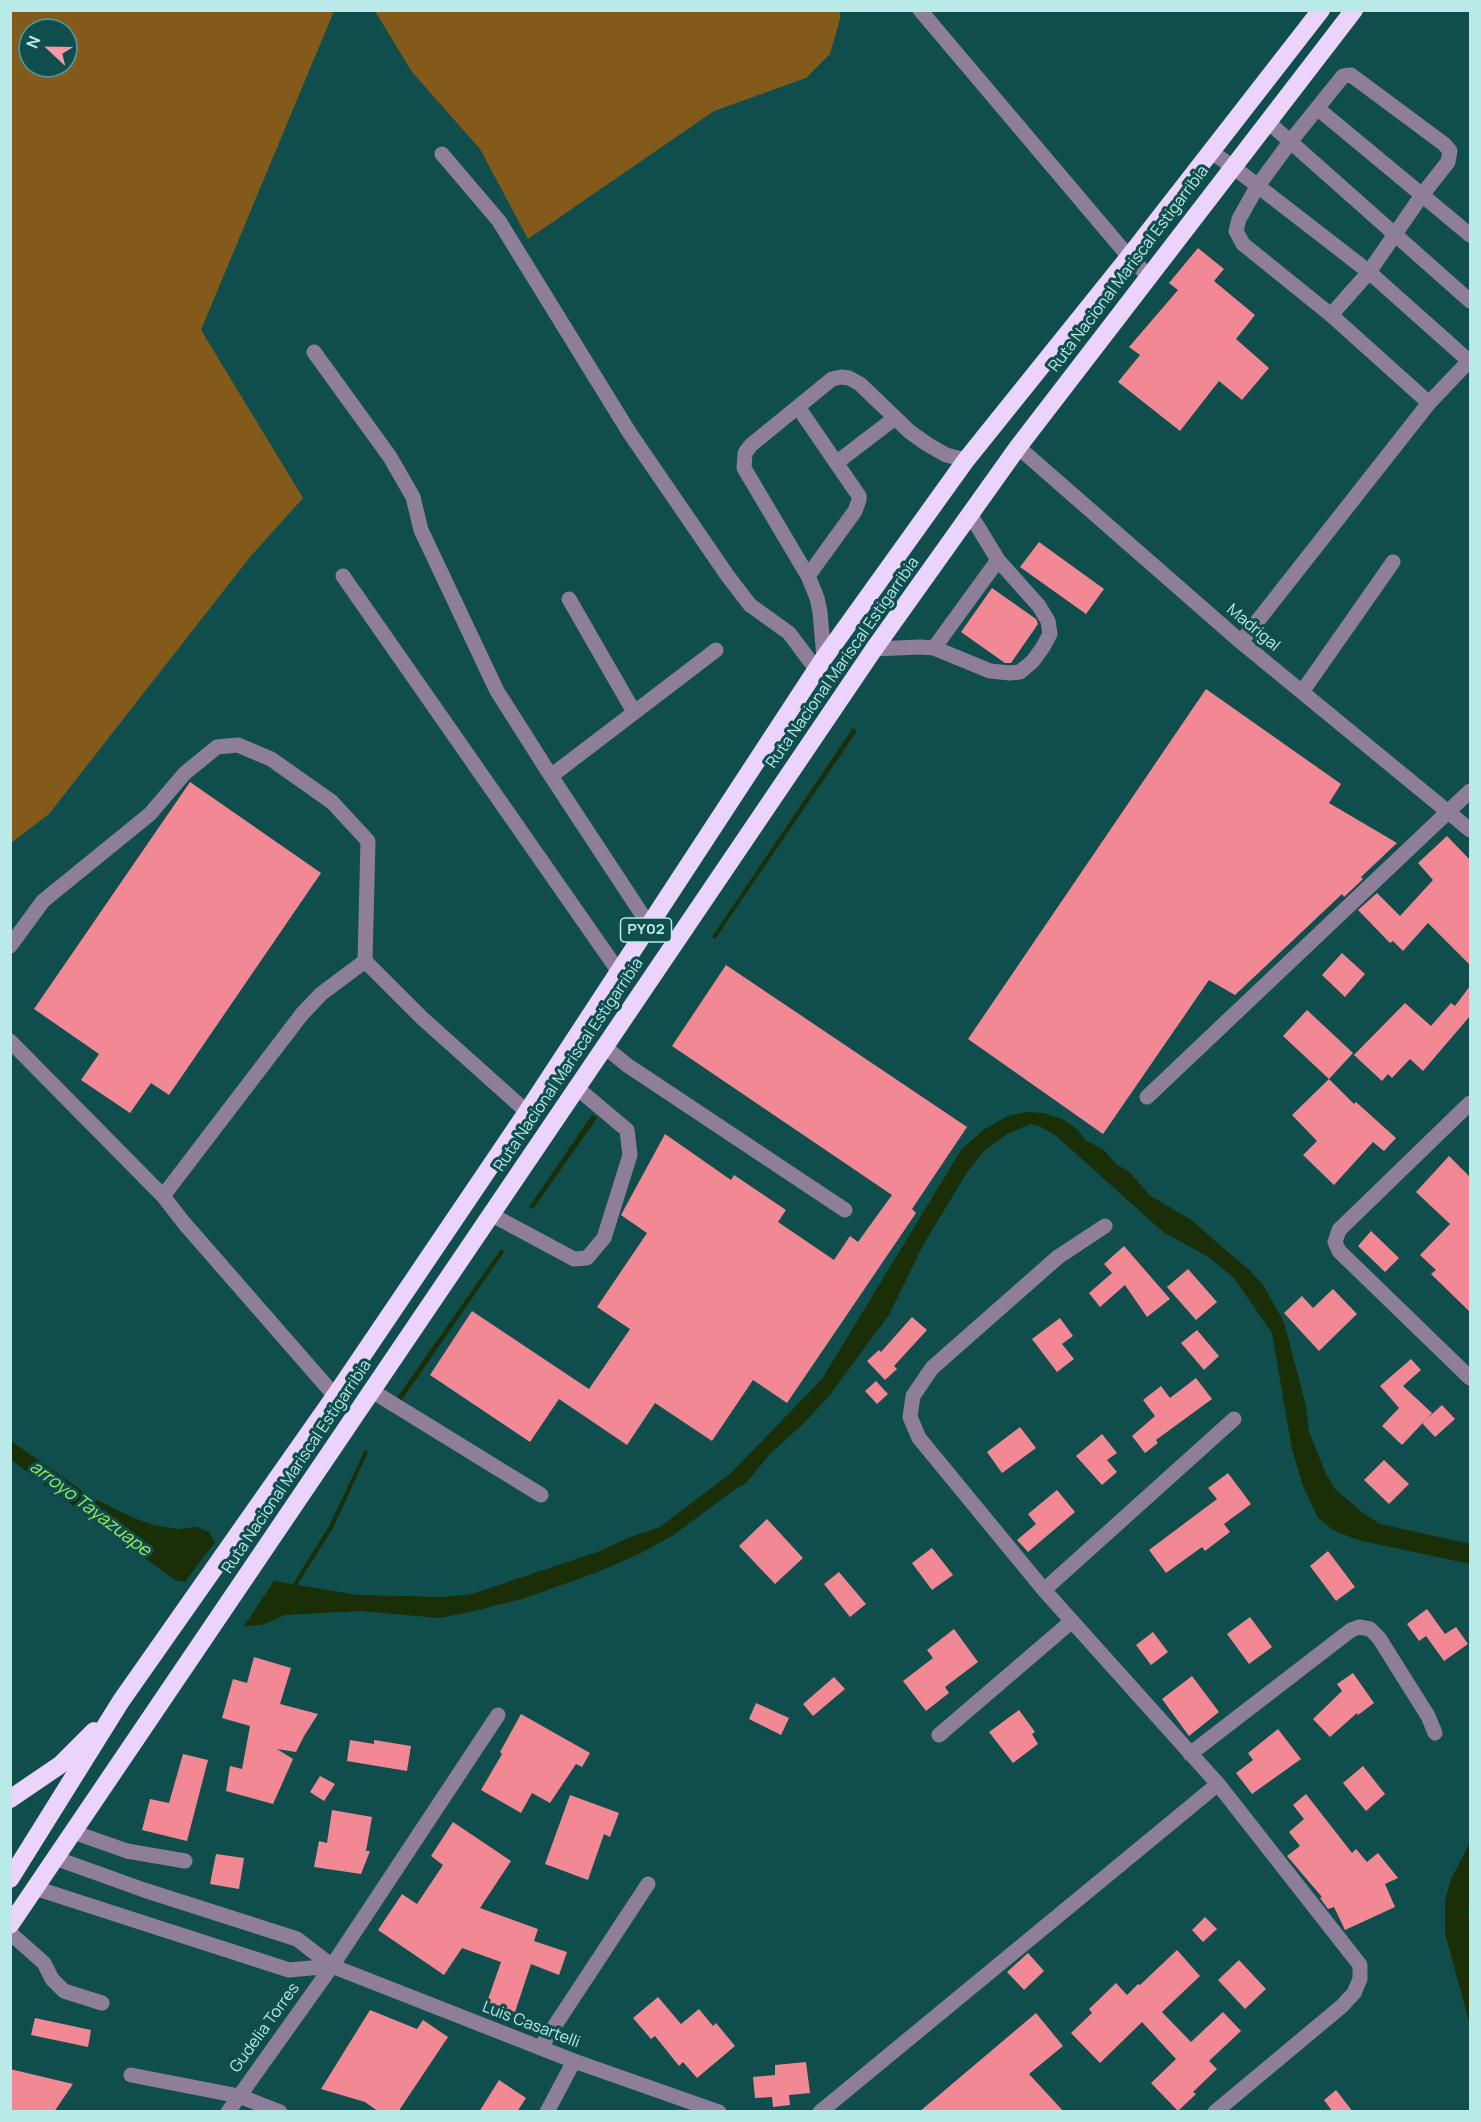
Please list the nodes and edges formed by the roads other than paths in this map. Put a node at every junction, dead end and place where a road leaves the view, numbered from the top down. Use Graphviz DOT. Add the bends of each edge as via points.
graph roads {
  1 [pos="920,10"];
  2 [pos="1321,10"];
  3 [pos="1354,10"];
  4 [pos="1317,108"];
  5 [pos="1267,121"];
  6 [pos="1290,142"];
  7 [pos="1211,152"];
  8 [pos="442,154"];
  9 [pos="1232,166"];
  10 [pos="1257,186"];
  11 [pos="1422,195"];
  12 [pos="1470,235"];
  13 [pos="1394,236"];
  14 [pos="1129,257"];
  15 [pos="1369,272"];
  16 [pos="1149,276"];
  17 [pos="1470,301"];
  18 [pos="1331,315"];
  19 [pos="314,352"];
  20 [pos="1470,361"];
  21 [pos="1429,403"];
  22 [pos="798,407"];
  23 [pos="895,418"];
  24 [pos="1018,447"];
  25 [pos="966,460"];
  26 [pos="836,463"];
  27 [pos="970,514"];
  28 [pos="998,560"];
  29 [pos="1393,562"];
  30 [pos="344,576"];
  31 [pos="808,576"];
  32 [pos="569,599"];
  33 [pos="1241,642"];
  34 [pos="934,648"];
  35 [pos="874,649"];
  36 [pos="716,650"];
  37 [pos="820,664"];
  38 [pos="1302,692"];
  39 [pos="634,712"];
  40 [pos="551,776"];
  41 [pos="1470,791"];
  42 [pos="1449,811"];
  43 [pos="1470,830"];
  44 [pos="649,925"];
  45 [pos="10,946"];
  46 [pos="365,961"];
  47 [pos="618,972"];
  48 [pos="10,1041"];
  49 [pos="605,1047"];
  50 [pos="577,1088"];
  51 [pos="1147,1097"];
  52 [pos="1470,1103"];
  53 [pos="527,1112"];
  54 [pos="163,1196"];
  55 [pos="845,1210"];
  56 [pos="492,1215"];
  57 [pos="1105,1227"];
  58 [pos="1470,1378"];
  59 [pos="372,1390"];
  60 [pos="335,1396"];
  61 [pos="1234,1419"];
  62 [pos="541,1495"];
  63 [pos="1044,1590"];
  64 [pos="1072,1621"];
  65 [pos="121,1701"];
  66 [pos="498,1715"];
  67 [pos="1435,1733"];
  68 [pos="939,1735"];
  69 [pos="1190,1754"];
  70 [pos="1218,1785"];
  71 [pos="10,1799"];
  72 [pos="73,1833"];
  73 [pos="55,1858"];
  74 [pos="185,1861"];
  75 [pos="10,1879"];
  76 [pos="648,1884"];
  77 [pos="35,1888"];
  78 [pos="10,1925"];
  79 [pos="10,1932"];
  80 [pos="332,1966"];
  81 [pos="102,2003"];
  82 [pos="540,2048"];
  83 [pos="574,2061"];
  84 [pos="131,2074"];
  85 [pos="239,2096"];
  86 [pos="228,2112"];
  87 [pos="280,2112"];
  88 [pos="547,2112"];
  89 [pos="719,2112"];
  90 [pos="820,2112"];
  91 [pos="1215,2112"];
  1 -- 14 [label="street"];
  2 -- 7 [label="highway, Ruta Nacional Mariscal Estigarribia / PY02"];
  3 -- 5 [label="highway, Ruta Nacional Mariscal Estigarribia / PY02"];
  4 -- 6 [label="street"];
  4 -- 11 [label="street"];
  4 -- 11 [label="street" via="1343,76 1351,75 1444,144 1450,151 1448,162"];
  5 -- 6 [label="street"];
  5 -- 9 [label="highway, Ruta Nacional Mariscal Estigarribia / PY02"];
  6 -- 10 [label="street"];
  6 -- 13 [label="street"];
  7 -- 9 [label="street"];
  7 -- 14 [label="highway, Ruta Nacional Mariscal Estigarribia / PY02"];
  8 -- 37 [label="street" via="499,221 630,432 727,575 750,605 789,633"];
  9 -- 10 [label="street"];
  9 -- 16 [label="highway, Ruta Nacional Mariscal Estigarribia / PY02"];
  10 -- 15 [label="street"];
  10 -- 18 [label="street" via="1236,231 1244,244"];
  11 -- 12 [label="street"];
  11 -- 13 [label="street"];
  13 -- 15 [label="street"];
  13 -- 17 [label="street"];
  14 -- 16 [label="street"];
  14 -- 25 [label="highway, Ruta Nacional Mariscal Estigarribia / PY02"];
  15 -- 18 [label="street"];
  15 -- 20 [label="street"];
  16 -- 24 [label="highway, Ruta Nacional Mariscal Estigarribia / PY02"];
  18 -- 21 [label="street"];
  19 -- 40 [label="street" via="390,457 413,497 421,530 497,691"];
  20 -- 21 [label="street"];
  21 -- 33 [label="street"];
  22 -- 23 [label="street" via="832,379 841,377 860,384"];
  22 -- 26 [label="street"];
  22 -- 31 [label="street" via="751,445 743,460 744,468"];
  23 -- 25 [label="street" via="927,444"];
  23 -- 26 [label="street"];
  24 -- 27 [label="highway, Ruta Nacional Mariscal Estigarribia / PY02"];
  24 -- 33 [label="street, Madrigal"];
  25 -- 37 [label="highway, Ruta Nacional Mariscal Estigarribia / PY02"];
  26 -- 31 [label="street" via="859,500"];
  27 -- 28 [label="street"];
  27 -- 35 [label="highway, Ruta Nacional Mariscal Estigarribia / PY02"];
  28 -- 34 [label="street"];
  28 -- 34 [label="street" via="1048,621 1050,634 1033,661 1020,672 1010,674 990,671"];
  29 -- 38 [label="street"];
  30 -- 47 [label="street"];
  31 -- 37 [label="street" via="820,612"];
  32 -- 39 [label="street"];
  33 -- 38 [label="street, Madrigal"];
  34 -- 35 [label="street"];
  35 -- 49 [label="highway, Ruta Nacional Mariscal Estigarribia / PY02"];
  36 -- 39 [label="street"];
  37 -- 44 [label="highway, Ruta Nacional Mariscal Estigarribia / PY02"];
  38 -- 42 [label="street, Madrigal"];
  39 -- 40 [label="street"];
  40 -- 44 [label="street"];
  41 -- 42 [label="street"];
  42 -- 43 [label="street, Madrigal"];
  42 -- 51 [label="street"];
  44 -- 47 [label="highway, Ruta Nacional Mariscal Estigarribia / PY02"];
  45 -- 46 [label="street" via="43,901 150,814 185,773 217,747 238,745 271,759 332,802 368,841"];
  46 -- 53 [label="street"];
  46 -- 54 [label="street" via="321,994 303,1014"];
  47 -- 53 [label="highway, Ruta Nacional Mariscal Estigarribia / PY02"];
  48 -- 54 [label="street"];
  49 -- 50 [label="highway, Ruta Nacional Mariscal Estigarribia / PY02"];
  49 -- 55 [label="street"];
  50 -- 56 [label="highway, Ruta Nacional Mariscal Estigarribia / PY02"];
  50 -- 56 [label="street" via="627,1130 630,1155 604,1238 587,1258 574,1258"];
  52 -- 58 [label="street" via="1339,1230 1335,1242 1339,1251"];
  53 -- 60 [label="highway, Ruta Nacional Mariscal Estigarribia / PY02"];
  54 -- 60 [label="street"];
  56 -- 59 [label="highway, Ruta Nacional Mariscal Estigarribia / PY02"];
  57 -- 63 [label="street" via="1058,1257 932,1368 913,1396 910,1417 920,1438"];
  59 -- 62 [label="street"];
  59 -- 72 [label="highway, Ruta Nacional Mariscal Estigarribia / PY02"];
  60 -- 65 [label="highway, Ruta Nacional Mariscal Estigarribia / PY02"];
  61 -- 63 [label="street"];
  63 -- 64 [label="street"];
  64 -- 68 [label="street"];
  64 -- 69 [label="street"];
  65 -- 71 [label="highway" via="60,1765"];
  65 -- 75 [label="highway, Ruta Nacional Mariscal Estigarribia / PY02"];
  66 -- 80 [label="street, Gudelia Torres"];
  67 -- 69 [label="street" via="1379,1638 1370,1629 1359,1627"];
  69 -- 70 [label="street"];
  70 -- 90 [label="street"];
  70 -- 91 [label="street" via="1360,1965 1360,1978 1354,1993 1342,2006"];
  72 -- 73 [label="highway, Ruta Nacional Mariscal Estigarribia / PY02"];
  72 -- 74 [label="street" via="127,1851"];
  73 -- 77 [label="highway, Ruta Nacional Mariscal Estigarribia / PY02"];
  73 -- 80 [label="street, Luis Casartelli" via="297,1939"];
  76 -- 82 [label="street"];
  77 -- 78 [label="highway, Ruta Nacional Mariscal Estigarribia / PY02"];
  77 -- 80 [label="street, Luis Casartelli" via="289,1970"];
  79 -- 81 [label="street" via="44,1963 64,1991"];
  80 -- 82 [label="street, Luis Casartelli"];
  80 -- 85 [label="street, Gudelia Torres"];
  82 -- 83 [label="street, Luis Casartelli"];
  83 -- 88 [label="street"];
  83 -- 89 [label="street, Luis Casartelli"];
  84 -- 85 [label="street"];
  85 -- 86 [label="street, Gudelia Torres"];
  85 -- 87 [label="street"];
}
